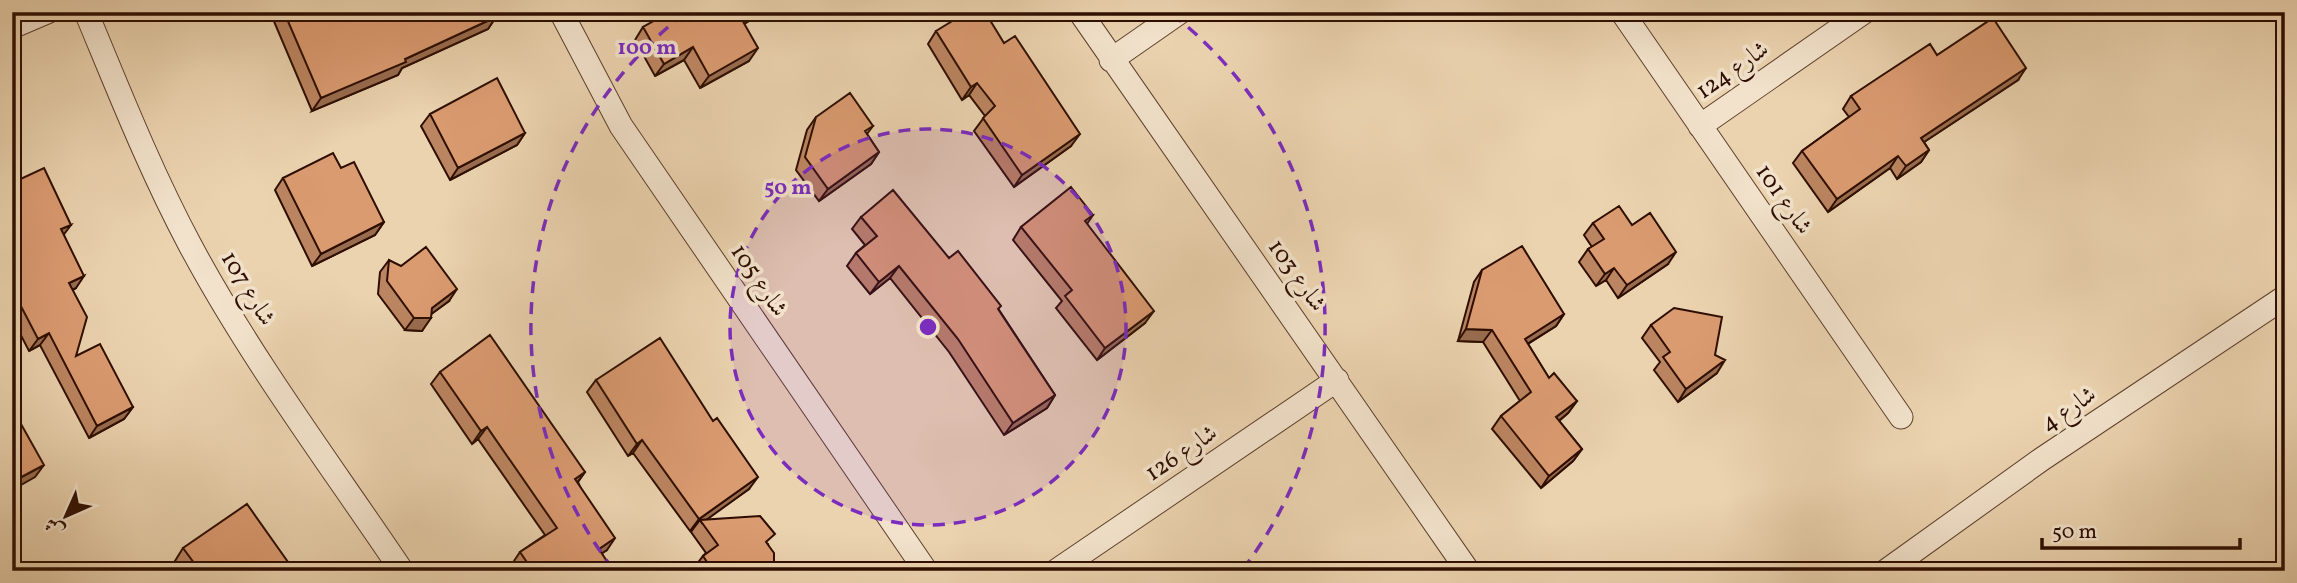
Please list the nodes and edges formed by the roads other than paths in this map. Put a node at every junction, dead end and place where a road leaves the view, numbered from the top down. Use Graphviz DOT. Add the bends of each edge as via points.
graph roads {
  1 [pos="47,12"];
  2 [pos="86,12"];
  3 [pos="561,12"];
  4 [pos="1080,12"];
  5 [pos="1180,12"];
  6 [pos="1622,12"];
  7 [pos="1864,12"];
  8 [pos="12,27"];
  9 [pos="1111,60"];
  10 [pos="1700,126"];
  11 [pos="2285,297"];
  12 [pos="1337,380"];
  13 [pos="1901,417"];
  14 [pos="401,571"];
  15 [pos="926,571"];
  16 [pos="1056,571"];
  17 [pos="1468,571"];
  18 [pos="1886,571"];
  1 -- 8 [label="street"];
  2 -- 14 [label="street, شارع 107" via="141,144 191,246 249,343"];
  3 -- 15 [label="street, شارع 105" via="621,126"];
  4 -- 9 [label="street, شارع 103"];
  5 -- 9 [label="street"];
  6 -- 10 [label="street, شارع 101"];
  7 -- 10 [label="street, شارع 124"];
  9 -- 12 [label="street, شارع 103"];
  10 -- 13 [label="street, شارع 101"];
  11 -- 18 [label="street, شارع 4" via="2042,459"];
  12 -- 16 [label="street, شارع 126"];
  12 -- 17 [label="street, شارع 103"];
}
